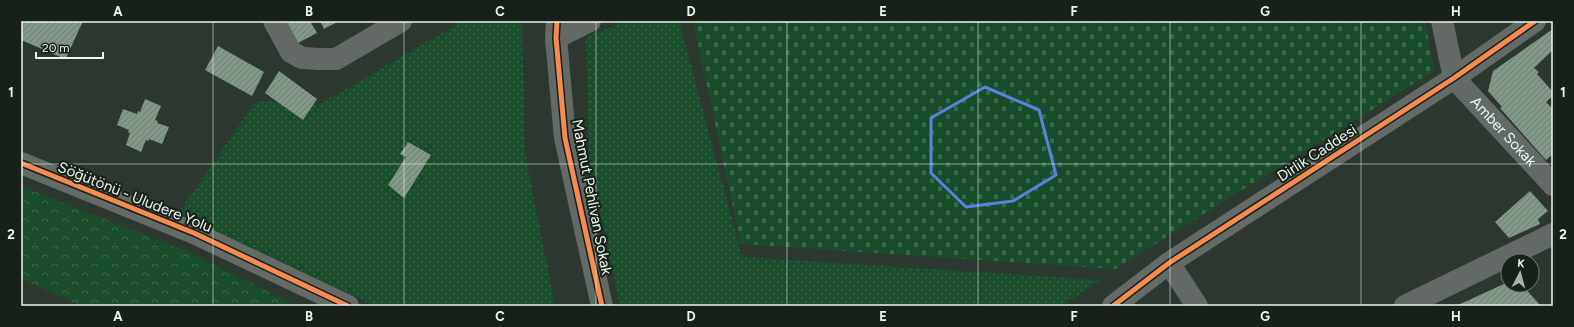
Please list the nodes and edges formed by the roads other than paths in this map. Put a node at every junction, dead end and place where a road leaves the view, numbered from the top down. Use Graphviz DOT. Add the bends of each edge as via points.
graph roads {
  1 [pos="274,21"];
  2 [pos="401,21"];
  3 [pos="590,21"];
  4 [pos="1442,21"];
  5 [pos="1535,21"];
  6 [pos="557,30"];
  7 [pos="1454,78"];
  8 [pos="21,163"];
  9 [pos="1553,186"];
  10 [pos="1553,234"];
  11 [pos="1169,263"];
  12 [pos="348,306"];
  13 [pos="602,306"];
  14 [pos="1113,306"];
  15 [pos="1197,306"];
  16 [pos="1405,306"];
  1 -- 2 [label="street" via="291,52 302,58 319,60 336,59"];
  3 -- 6 [label="street"];
  4 -- 7 [label="street"];
  5 -- 7 [label="street, Dirlik Caddesi"];
  6 -- 13 [label="street, Mahmut Pehlivan Sokak" via="565,138"];
  7 -- 9 [label="street, Amber Sokak"];
  7 -- 11 [label="street, Dirlik Caddesi"];
  8 -- 12 [label="street, Söğütönü - Uludere Yolu" via="194,233"];
  10 -- 16 [label="street"];
  11 -- 14 [label="street, Dirlik Caddesi"];
  11 -- 15 [label="street"];
}
